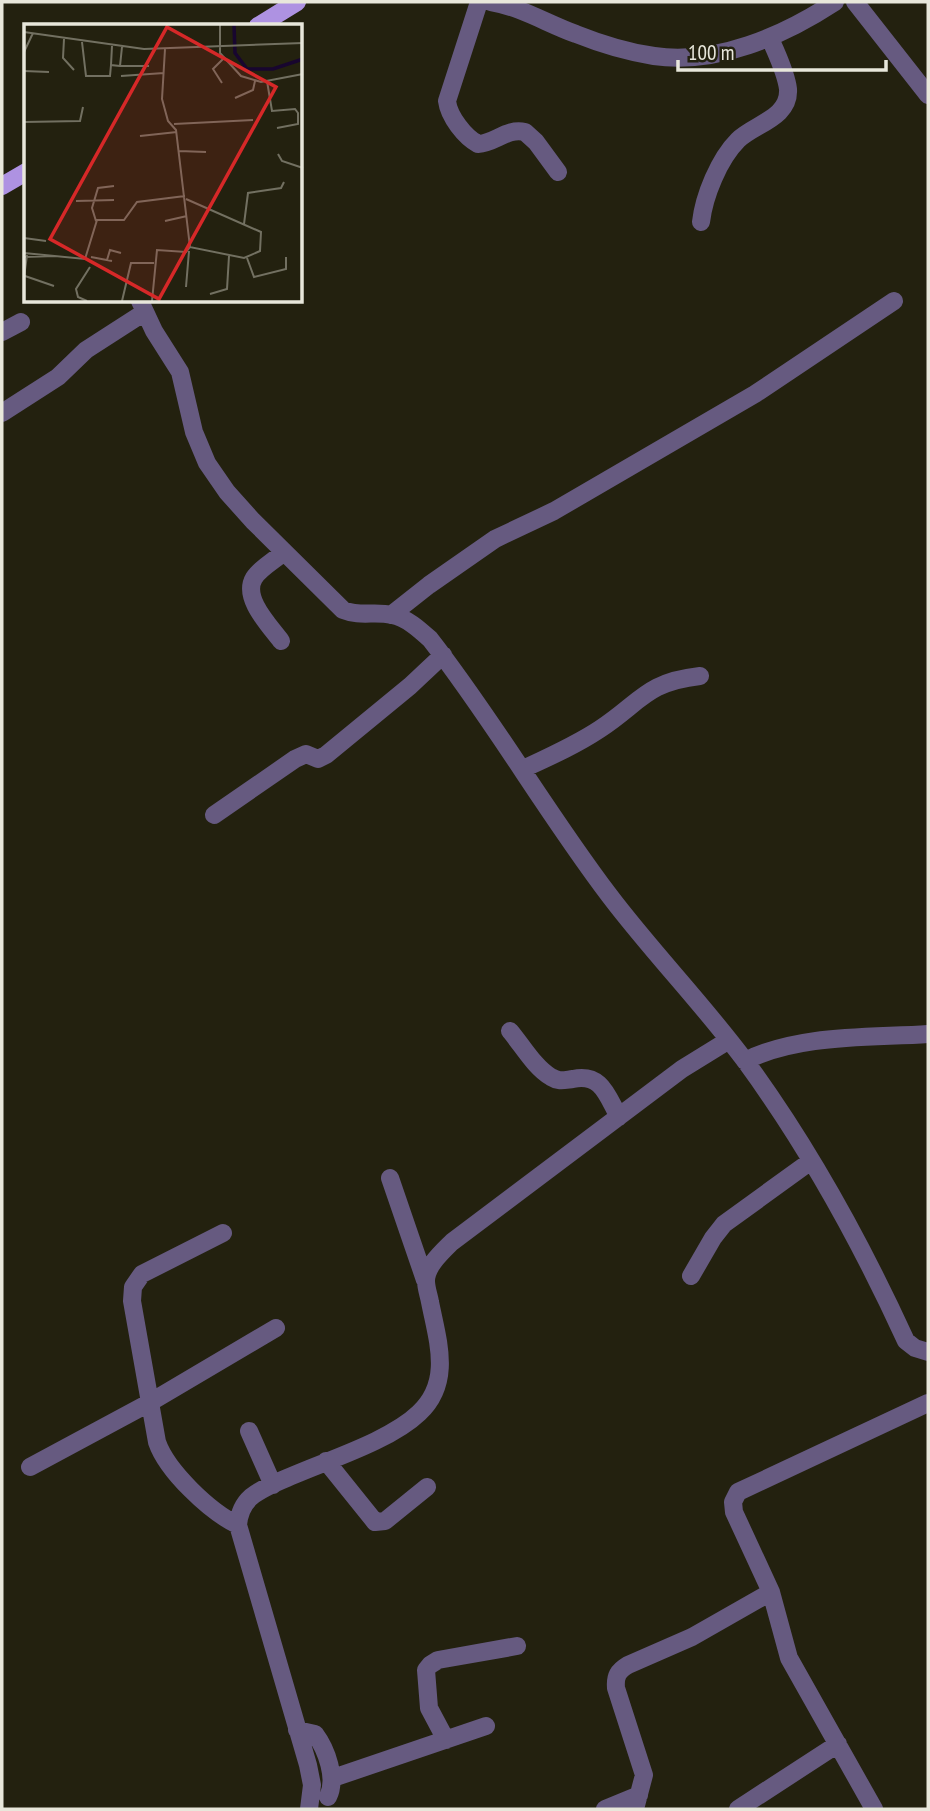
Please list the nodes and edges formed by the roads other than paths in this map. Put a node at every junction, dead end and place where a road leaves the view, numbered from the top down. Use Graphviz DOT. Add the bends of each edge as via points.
graph roads {
  1 [pos="297,2"];
  2 [pos="479,2"];
  3 [pos="491,2"];
  4 [pos="835,2"];
  5 [pos="855,2"];
  6 [pos="261,24"];
  7 [pos="770,38"];
  8 [pos="928,95"];
  9 [pos="558,172"];
  10 [pos="24,173"];
  11 [pos="2,186"];
  12 [pos="701,222"];
  13 [pos="894,301"];
  14 [pos="142,306"];
  15 [pos="21,322"];
  16 [pos="2,332"];
  17 [pos="2,413"];
  18 [pos="284,552"];
  19 [pos="391,615"];
  20 [pos="281,641"];
  21 [pos="443,655"];
  22 [pos="700,676"];
  23 [pos="523,769"];
  24 [pos="214,815"];
  25 [pos="510,1031"];
  26 [pos="928,1034"];
  27 [pos="729,1040"];
  28 [pos="745,1061"];
  29 [pos="619,1117"];
  30 [pos="811,1161"];
  31 [pos="390,1178"];
  32 [pos="223,1233"];
  33 [pos="691,1276"];
  34 [pos="425,1280"];
  35 [pos="276,1328"];
  36 [pos="928,1352"];
  37 [pos="928,1403"];
  38 [pos="149,1404"];
  39 [pos="249,1431"];
  40 [pos="326,1461"];
  41 [pos="30,1467"];
  42 [pos="272,1485"];
  43 [pos="427,1487"];
  44 [pos="238,1525"];
  45 [pos="771,1592"];
  46 [pos="517,1646"];
  47 [pos="486,1726"];
  48 [pos="297,1730"];
  49 [pos="446,1740"];
  50 [pos="838,1744"];
  51 [pos="333,1779"];
  52 [pos="637,1802"];
  53 [pos="333,1803"];
  54 [pos="310,1807"];
  55 [pos="605,1809"];
  56 [pos="738,1809"];
  57 [pos="874,1809"];
  1 -- 6 [label="main road"];
  2 -- 9 [label="street" via="447,101 450,113 478,145 511,131 525,132"];
  3 -- 7 [label="street" via="608,46 656,57 705,56"];
  4 -- 7 [label="street"];
  5 -- 8 [label="street"];
  7 -- 12 [label="street" via="788,89 786,102 766,123 739,139 714,177"];
  10 -- 11 [label="main road"];
  13 -- 19 [label="street" via="755,394 554,511 495,539"];
  14 -- 17 [label="street" via="58,377"];
  14 -- 18 [label="street" via="180,372 194,432 208,463 227,492"];
  15 -- 16 [label="street"];
  18 -- 19 [label="street" via="343,610"];
  18 -- 20 [label="street" via="255,577 251,588 258,609"];
  19 -- 21 [label="street" via="417,627"];
  21 -- 23 [label="street"];
  21 -- 24 [label="street" via="326,755 318,759 306,754 295,759"];
  22 -- 23 [label="street" via="645,693 603,727"];
  23 -- 27 [label="street" via="609,895"];
  25 -- 29 [label="street" via="554,1079 584,1076 596,1080"];
  26 -- 28 [label="street" via="783,1047"];
  27 -- 28 [label="street"];
  27 -- 29 [label="street"];
  28 -- 30 [label="street"];
  29 -- 34 [label="street" via="452,1242 438,1255"];
  30 -- 33 [label="street" via="724,1224"];
  30 -- 36 [label="street" via="862,1250 906,1341"];
  31 -- 34 [label="street"];
  32 -- 38 [label="street" via="142,1274 133,1287"];
  34 -- 40 [label="street" via="440,1366 430,1402 392,1432"];
  35 -- 38 [label="street"];
  37 -- 45 [label="street" via="738,1492 734,1512"];
  38 -- 41 [label="street"];
  38 -- 44 [label="street" via="157,1442 172,1471 225,1519"];
  39 -- 42 [label="street"];
  40 -- 42 [label="street"];
  40 -- 43 [label="street" via="379,1524"];
  42 -- 44 [label="street" via="239,1512"];
  44 -- 48 [label="street"];
  45 -- 50 [label="street" via="789,1658"];
  45 -- 52 [label="street" via="619,1671 616,1688 644,1775"];
  46 -- 49 [label="street" via="438,1660 426,1670 429,1708"];
  47 -- 49 [label="street"];
  48 -- 51 [label="street" via="318,1738"];
  48 -- 54 [label="street" via="312,1785"];
  49 -- 51 [label="street"];
  50 -- 56 [label="street"];
  50 -- 57 [label="street"];
  51 -- 53 [label="street"];
  52 -- 55 [label="street"];
  53 -- 54 [label="street"];
}
